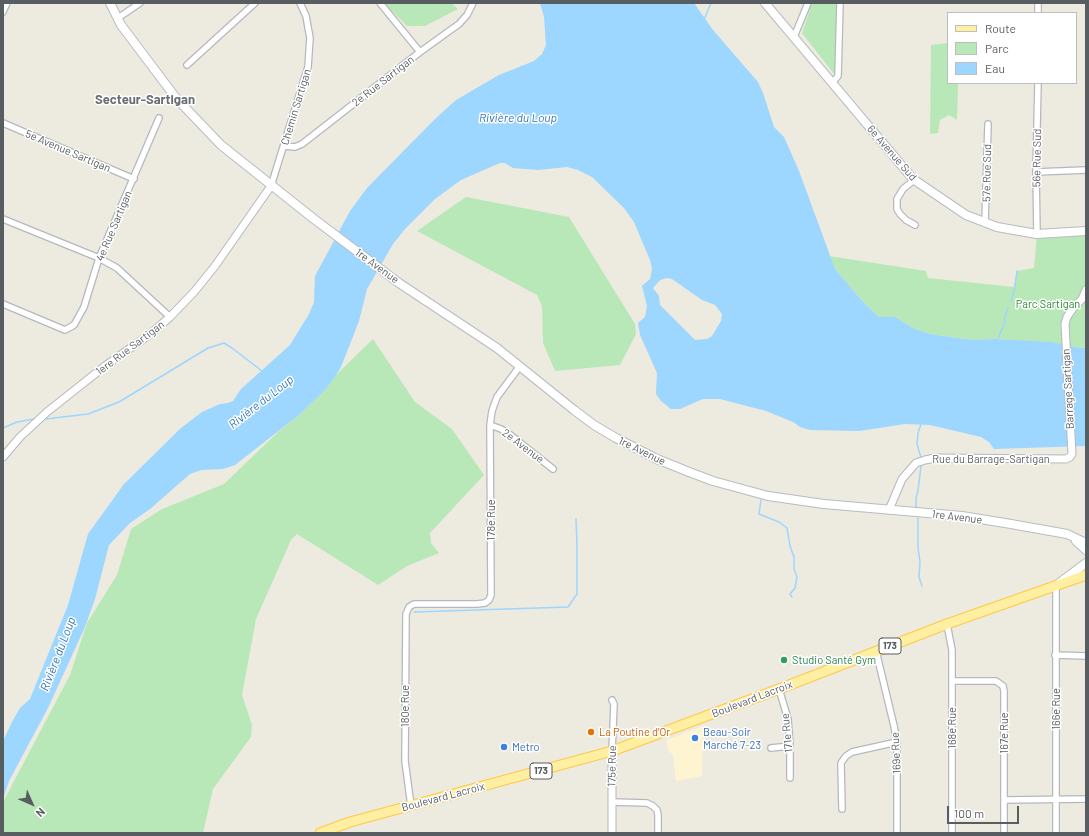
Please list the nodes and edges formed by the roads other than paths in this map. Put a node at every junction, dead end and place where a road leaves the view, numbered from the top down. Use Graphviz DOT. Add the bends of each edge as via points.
graph roads {
  1 [pos="7,3"];
  2 [pos="110,3"];
  3 [pos="140,3"];
  4 [pos="255,3"];
  5 [pos="300,3"];
  6 [pos="380,3"];
  7 [pos="473,3"];
  8 [pos="765,3"];
  9 [pos="808,3"];
  10 [pos="840,3"];
  11 [pos="3,12"];
  12 [pos="118,18"];
  13 [pos="794,38"];
  14 [pos="420,52"];
  15 [pos="187,65"];
  16 [pos="832,83"];
  17 [pos="1038,84"];
  18 [pos="159,118"];
  19 [pos="3,123"];
  20 [pos="988,124"];
  21 [pos="284,146"];
  22 [pos="1086,170"];
  23 [pos="1036,172"];
  24 [pos="134,179"];
  25 [pos="914,180"];
  26 [pos="271,186"];
  27 [pos="3,219"];
  28 [pos="985,222"];
  29 [pos="915,226"];
  30 [pos="1086,231"];
  31 [pos="1037,234"];
  32 [pos="100,258"];
  33 [pos="1086,290"];
  34 [pos="3,304"];
  35 [pos="170,317"];
  36 [pos="520,366"];
  37 [pos="490,425"];
  38 [pos="1072,454"];
  39 [pos="3,457"];
  40 [pos="553,469"];
  41 [pos="889,510"];
  42 [pos="1067,534"];
  43 [pos="1086,539"];
  44 [pos="1086,543"];
  45 [pos="1086,550"];
  46 [pos="1086,563"];
  47 [pos="1086,575"];
  48 [pos="1056,585"];
  49 [pos="409,607"];
  50 [pos="947,624"];
  51 [pos="876,651"];
  52 [pos="1055,655"];
  53 [pos="1086,656"];
  54 [pos="952,681"];
  55 [pos="779,689"];
  56 [pos="612,700"];
  57 [pos="897,742"];
  58 [pos="790,746"];
  59 [pos="771,748"];
  60 [pos="612,751"];
  61 [pos="790,778"];
  62 [pos="1086,799"];
  63 [pos="1004,800"];
  64 [pos="1056,800"];
  65 [pos="612,802"];
  66 [pos="411,806"];
  67 [pos="842,809"];
  68 [pos="320,833"];
  69 [pos="612,833"];
  70 [pos="658,833"];
  71 [pos="898,833"];
  72 [pos="952,833"];
  73 [pos="1004,833"];
  74 [pos="1056,833"];
  1 -- 11 [label="street"];
  2 -- 12 [label="main road, 1re Avenue"];
  3 -- 12 [label="street"];
  4 -- 15 [label="street"];
  5 -- 21 [label="street, Chemin Sartigan" via="306,16 310,38 308,67"];
  6 -- 14 [label="street"];
  7 -- 14 [label="street, 2e Rue Sartigan" via="459,24"];
  8 -- 13 [label="main road, 6e Avenue Sud"];
  9 -- 13 [label="street"];
  10 -- 16 [label="street" via="838,76"];
  12 -- 26 [label="main road, 1re Avenue" via="176,98 221,145"];
  13 -- 16 [label="main road, 6e Avenue Sud"];
  14 -- 21 [label="street, 2e Rue Sartigan" via="302,144 294,147"];
  16 -- 25 [label="main road, 6e Avenue Sud"];
  17 -- 23 [label="street, 56e Rue Sud"];
  18 -- 24 [label="street, 4e Rue Sartigan"];
  19 -- 24 [label="street, 5e Avenue Sartigan"];
  20 -- 28 [label="street, 57e Rue Sud"];
  21 -- 26 [label="street, Chemin Sartigan"];
  22 -- 23 [label="street"];
  23 -- 31 [label="street, 56e Rue Sud"];
  24 -- 32 [label="street, 4e Rue Sartigan"];
  25 -- 28 [label="main road, 6e Avenue Sud" via="966,215"];
  25 -- 29 [label="street" via="903,189 897,199 897,209"];
  26 -- 35 [label="street, 1ere Rue Sartigan" via="215,266"];
  26 -- 36 [label="main road, 1re Avenue" via="399,282"];
  27 -- 32 [label="street"];
  28 -- 31 [label="main road, 6e Avenue Sud" via="997,227"];
  30 -- 31 [label="main road, 6e Avenue Sud"];
  32 -- 34 [label="street, 4e Rue Sartigan" via="84,307 74,325 65,330"];
  32 -- 35 [label="street" via="116,268"];
  33 -- 38 [label="street, Barrage Sartigan" via="1067,317 1066,324"];
  35 -- 39 [label="street, 1ere Rue Sartigan" via="47,412"];
  36 -- 37 [label="street, 178e Rue" via="496,397"];
  36 -- 41 [label="main road, 1re Avenue" via="594,425 643,452 689,472 768,496"];
  37 -- 40 [label="street, 2e Avenue" via="509,434"];
  37 -- 49 [label="street, 178e Rue" via="489,600 477,604 419,604"];
  38 -- 41 [label="street, Rue du Barrage-Sartigan" via="1069,458 925,460 916,463 902,479"];
  41 -- 42 [label="main road, 1re Avenue" via="962,516"];
  42 -- 43 [label="main road"];
  42 -- 44 [label="main road, 1re Avenue"];
  42 -- 45 [label="main road"];
  46 -- 48 [label="main road"];
  47 -- 48 [label="main road, Boulevard Lacroix / 173"];
  48 -- 50 [label="main road, Boulevard Lacroix / 173"];
  48 -- 52 [label="street, 166e Rue"];
  49 -- 66 [label="street, 180e Rue" via="406,614 405,761"];
  50 -- 51 [label="main road, Boulevard Lacroix / 173"];
  50 -- 54 [label="street, 168e Rue" via="952,650"];
  51 -- 55 [label="main road, Boulevard Lacroix / 173"];
  51 -- 57 [label="street, 169e Rue"];
  52 -- 53 [label="street"];
  52 -- 64 [label="street, 166e Rue"];
  54 -- 63 [label="street, 167e Rue" via="996,681 1002,686"];
  54 -- 72 [label="street, 168e Rue"];
  55 -- 58 [label="street, 171e Rue" via="788,719"];
  55 -- 60 [label="main road, Boulevard Lacroix / 173"];
  56 -- 60 [label="street, 175e Rue"];
  57 -- 67 [label="street" via="852,752 846,756 841,763"];
  57 -- 71 [label="street, 169e Rue"];
  58 -- 59 [label="street"];
  58 -- 61 [label="street, 171e Rue"];
  60 -- 65 [label="street, 175e Rue"];
  60 -- 66 [label="main road, Boulevard Lacroix / 173"];
  62 -- 64 [label="street"];
  63 -- 64 [label="street"];
  63 -- 73 [label="street, 167e Rue"];
  64 -- 74 [label="street, 166e Rue"];
  65 -- 69 [label="street, 175e Rue"];
  65 -- 70 [label="street" via="647,803 657,810"];
  66 -- 68 [label="main road, Boulevard Lacroix / 173" via="350,822"];
}
